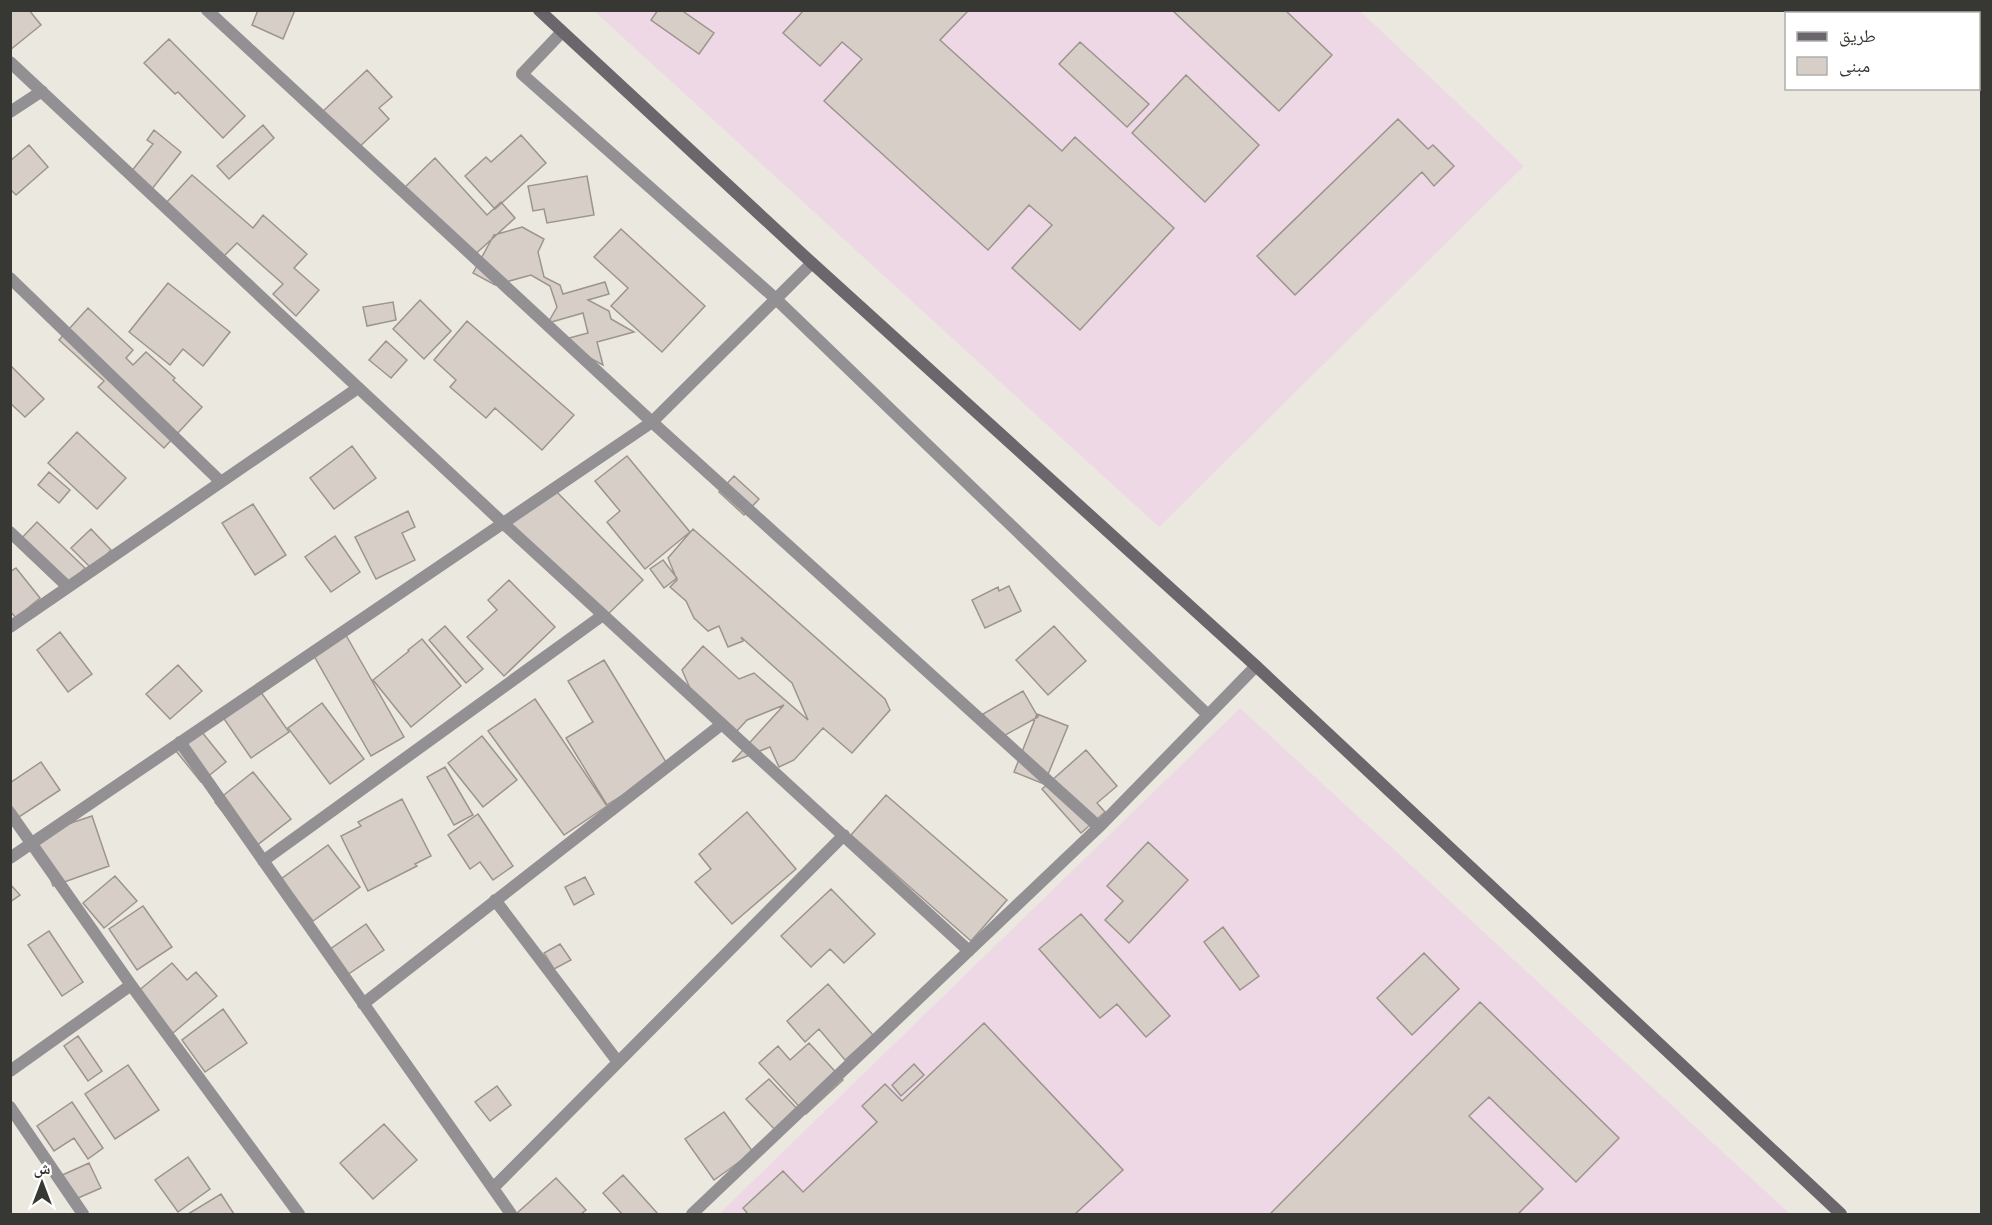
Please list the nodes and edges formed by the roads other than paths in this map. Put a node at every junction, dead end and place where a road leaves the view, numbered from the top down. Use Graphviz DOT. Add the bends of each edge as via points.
graph roads {
  1 [pos="207,10"];
  2 [pos="538,10"];
  3 [pos="562,32"];
  4 [pos="10,62"];
  5 [pos="42,91"];
  6 [pos="10,112"];
  7 [pos="812,263"];
  8 [pos="10,278"];
  9 [pos="776,299"];
  10 [pos="358,388"];
  11 [pos="652,422"];
  12 [pos="221,482"];
  13 [pos="503,523"];
  14 [pos="10,532"];
  15 [pos="68,587"];
  16 [pos="603,615"];
  17 [pos="10,627"];
  18 [pos="1256,666"];
  19 [pos="1208,715"];
  20 [pos="722,724"];
  21 [pos="180,742"];
  22 [pos="10,813"];
  23 [pos="1099,827"];
  24 [pos="844,835"];
  25 [pos="31,843"];
  26 [pos="10,858"];
  27 [pos="263,861"];
  28 [pos="495,900"];
  29 [pos="969,951"];
  30 [pos="131,985"];
  31 [pos="363,1004"];
  32 [pos="618,1062"];
  33 [pos="10,1071"];
  34 [pos="10,1107"];
  35 [pos="493,1188"];
  36 [pos="83,1215"];
  37 [pos="299,1215"];
  38 [pos="511,1215"];
  39 [pos="692,1215"];
  40 [pos="1841,1215"];
  1 -- 11 [label="street"];
  2 -- 3 [label="main road"];
  3 -- 7 [label="main road"];
  3 -- 9 [label="street" via="522,74"];
  4 -- 5 [label="street"];
  5 -- 6 [label="street"];
  5 -- 10 [label="street"];
  7 -- 9 [label="street"];
  7 -- 18 [label="main road"];
  8 -- 12 [label="street"];
  9 -- 11 [label="street"];
  9 -- 19 [label="street"];
  10 -- 12 [label="street"];
  10 -- 13 [label="street"];
  11 -- 13 [label="street"];
  11 -- 23 [label="street"];
  12 -- 15 [label="street"];
  13 -- 16 [label="street"];
  13 -- 21 [label="street"];
  14 -- 15 [label="street"];
  15 -- 17 [label="street"];
  16 -- 20 [label="street"];
  16 -- 27 [label="street"];
  18 -- 19 [label="street"];
  18 -- 40 [label="main road"];
  19 -- 23 [label="street"];
  20 -- 24 [label="street"];
  20 -- 28 [label="street"];
  21 -- 25 [label="street"];
  21 -- 27 [label="street"];
  22 -- 25 [label="street"];
  23 -- 29 [label="street"];
  24 -- 29 [label="street"];
  24 -- 32 [label="street"];
  25 -- 26 [label="street"];
  25 -- 30 [label="street"];
  27 -- 31 [label="street"];
  28 -- 31 [label="street"];
  28 -- 32 [label="street"];
  29 -- 39 [label="street"];
  30 -- 33 [label="street"];
  30 -- 37 [label="street"];
  31 -- 35 [label="street"];
  32 -- 35 [label="street"];
  34 -- 36 [label="street"];
  35 -- 38 [label="street"];
}
